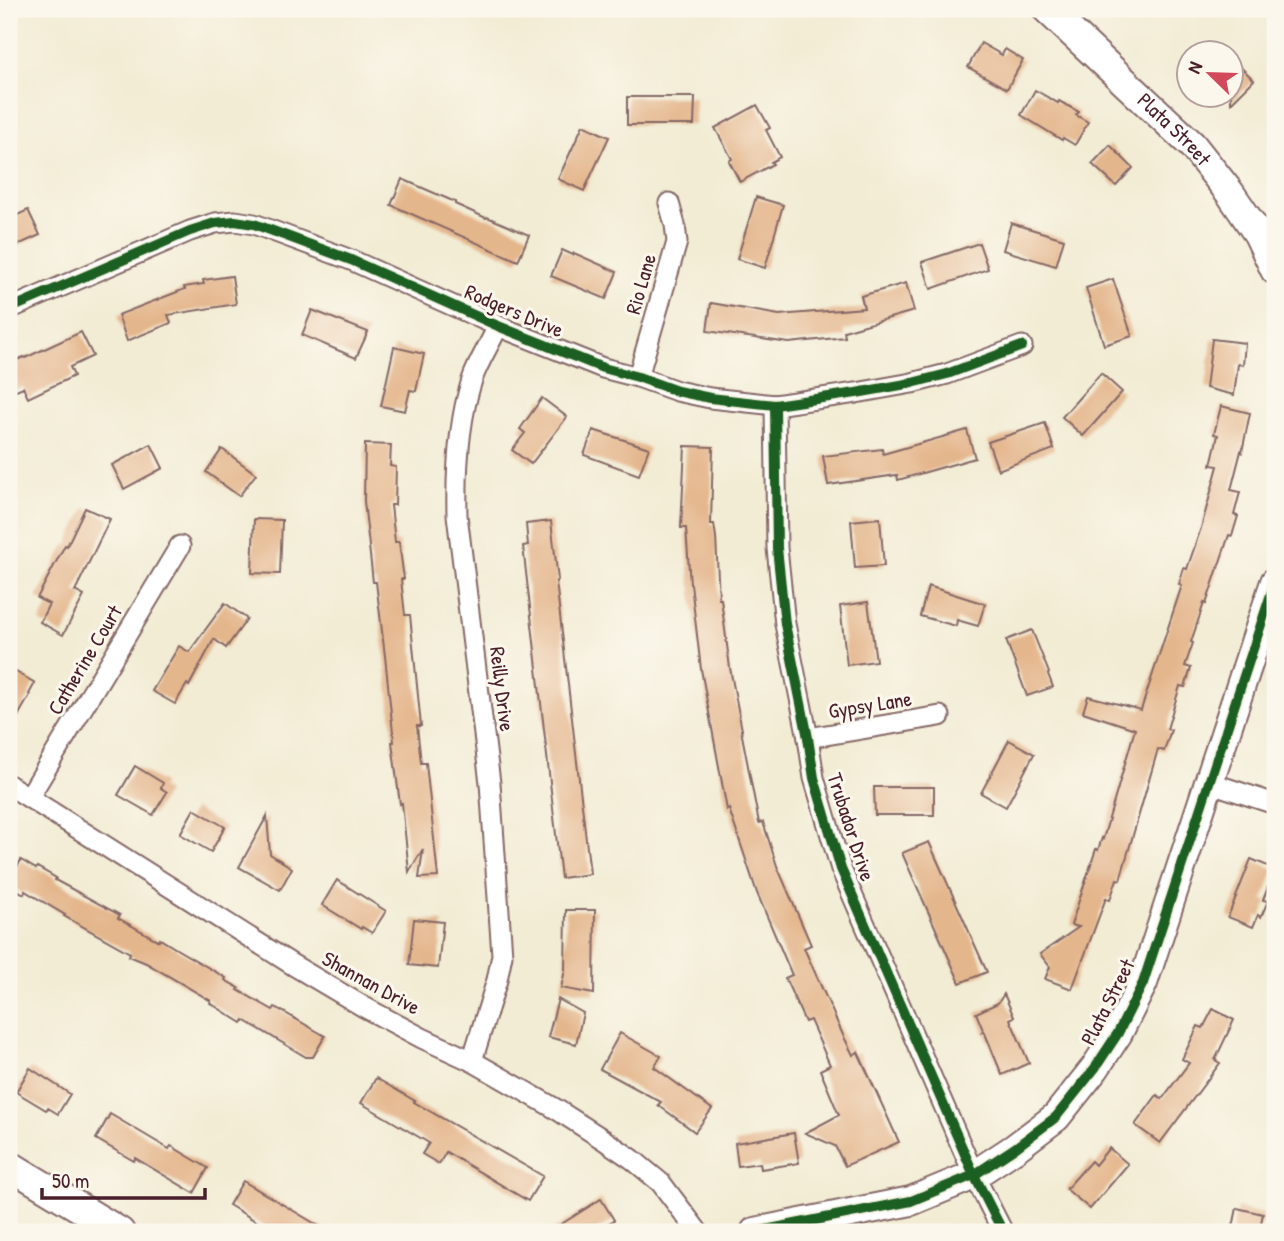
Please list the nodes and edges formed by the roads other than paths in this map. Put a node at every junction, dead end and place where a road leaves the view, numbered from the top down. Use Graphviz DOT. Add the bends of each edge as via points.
graph roads {
  1 [pos="1047,9"];
  2 [pos="669,203"];
  3 [pos="1275,270"];
  4 [pos="9,309"];
  5 [pos="498,326"];
  6 [pos="1022,346"];
  7 [pos="638,377"];
  8 [pos="775,405"];
  9 [pos="180,546"];
  10 [pos="1275,582"];
  11 [pos="940,716"];
  12 [pos="808,738"];
  13 [pos="1208,782"];
  14 [pos="9,785"];
  15 [pos="29,797"];
  16 [pos="1275,804"];
  17 [pos="472,1060"];
  18 [pos="9,1166"];
  19 [pos="974,1175"];
  20 [pos="120,1232"];
  21 [pos="698,1232"];
  22 [pos="755,1232"];
  23 [pos="1003,1232"];
  1 -- 3 [label="street, Plata Street" via="1192,145 1258,234"];
  2 -- 7 [label="street, Rio Lane" via="677,242"];
  4 -- 5 [label="street, Rodgers Drive" via="190,231 235,221 351,260"];
  5 -- 7 [label="street, Rodgers Drive" via="603,368"];
  5 -- 17 [label="street, Reilly Drive" via="472,379 456,480 491,783 502,956"];
  6 -- 8 [label="street, Rodgers Drive" via="912,383"];
  7 -- 8 [label="street, Rodgers Drive" via="710,398"];
  8 -- 12 [label="street, Trubador Drive" via="778,548 785,624"];
  9 -- 15 [label="street, Catherine Court"];
  10 -- 13 [label="street, Plata Street"];
  11 -- 12 [label="street, Gypsy Lane"];
  12 -- 19 [label="street, Trubador Drive" via="814,778 841,869"];
  13 -- 16 [label="street"];
  13 -- 19 [label="street, Plata Street" via="1143,984 1118,1033 1056,1117"];
  14 -- 15 [label="street, Shannan Drive"];
  15 -- 17 [label="street, Shannan Drive" via="293,965 422,1038"];
  17 -- 21 [label="street, Shannan Drive" via="632,1159 661,1183"];
  18 -- 20 [label="street"];
  19 -- 22 [label="street, Plata Street" via="911,1201"];
  19 -- 23 [label="street, Trubador Drive"];
}
